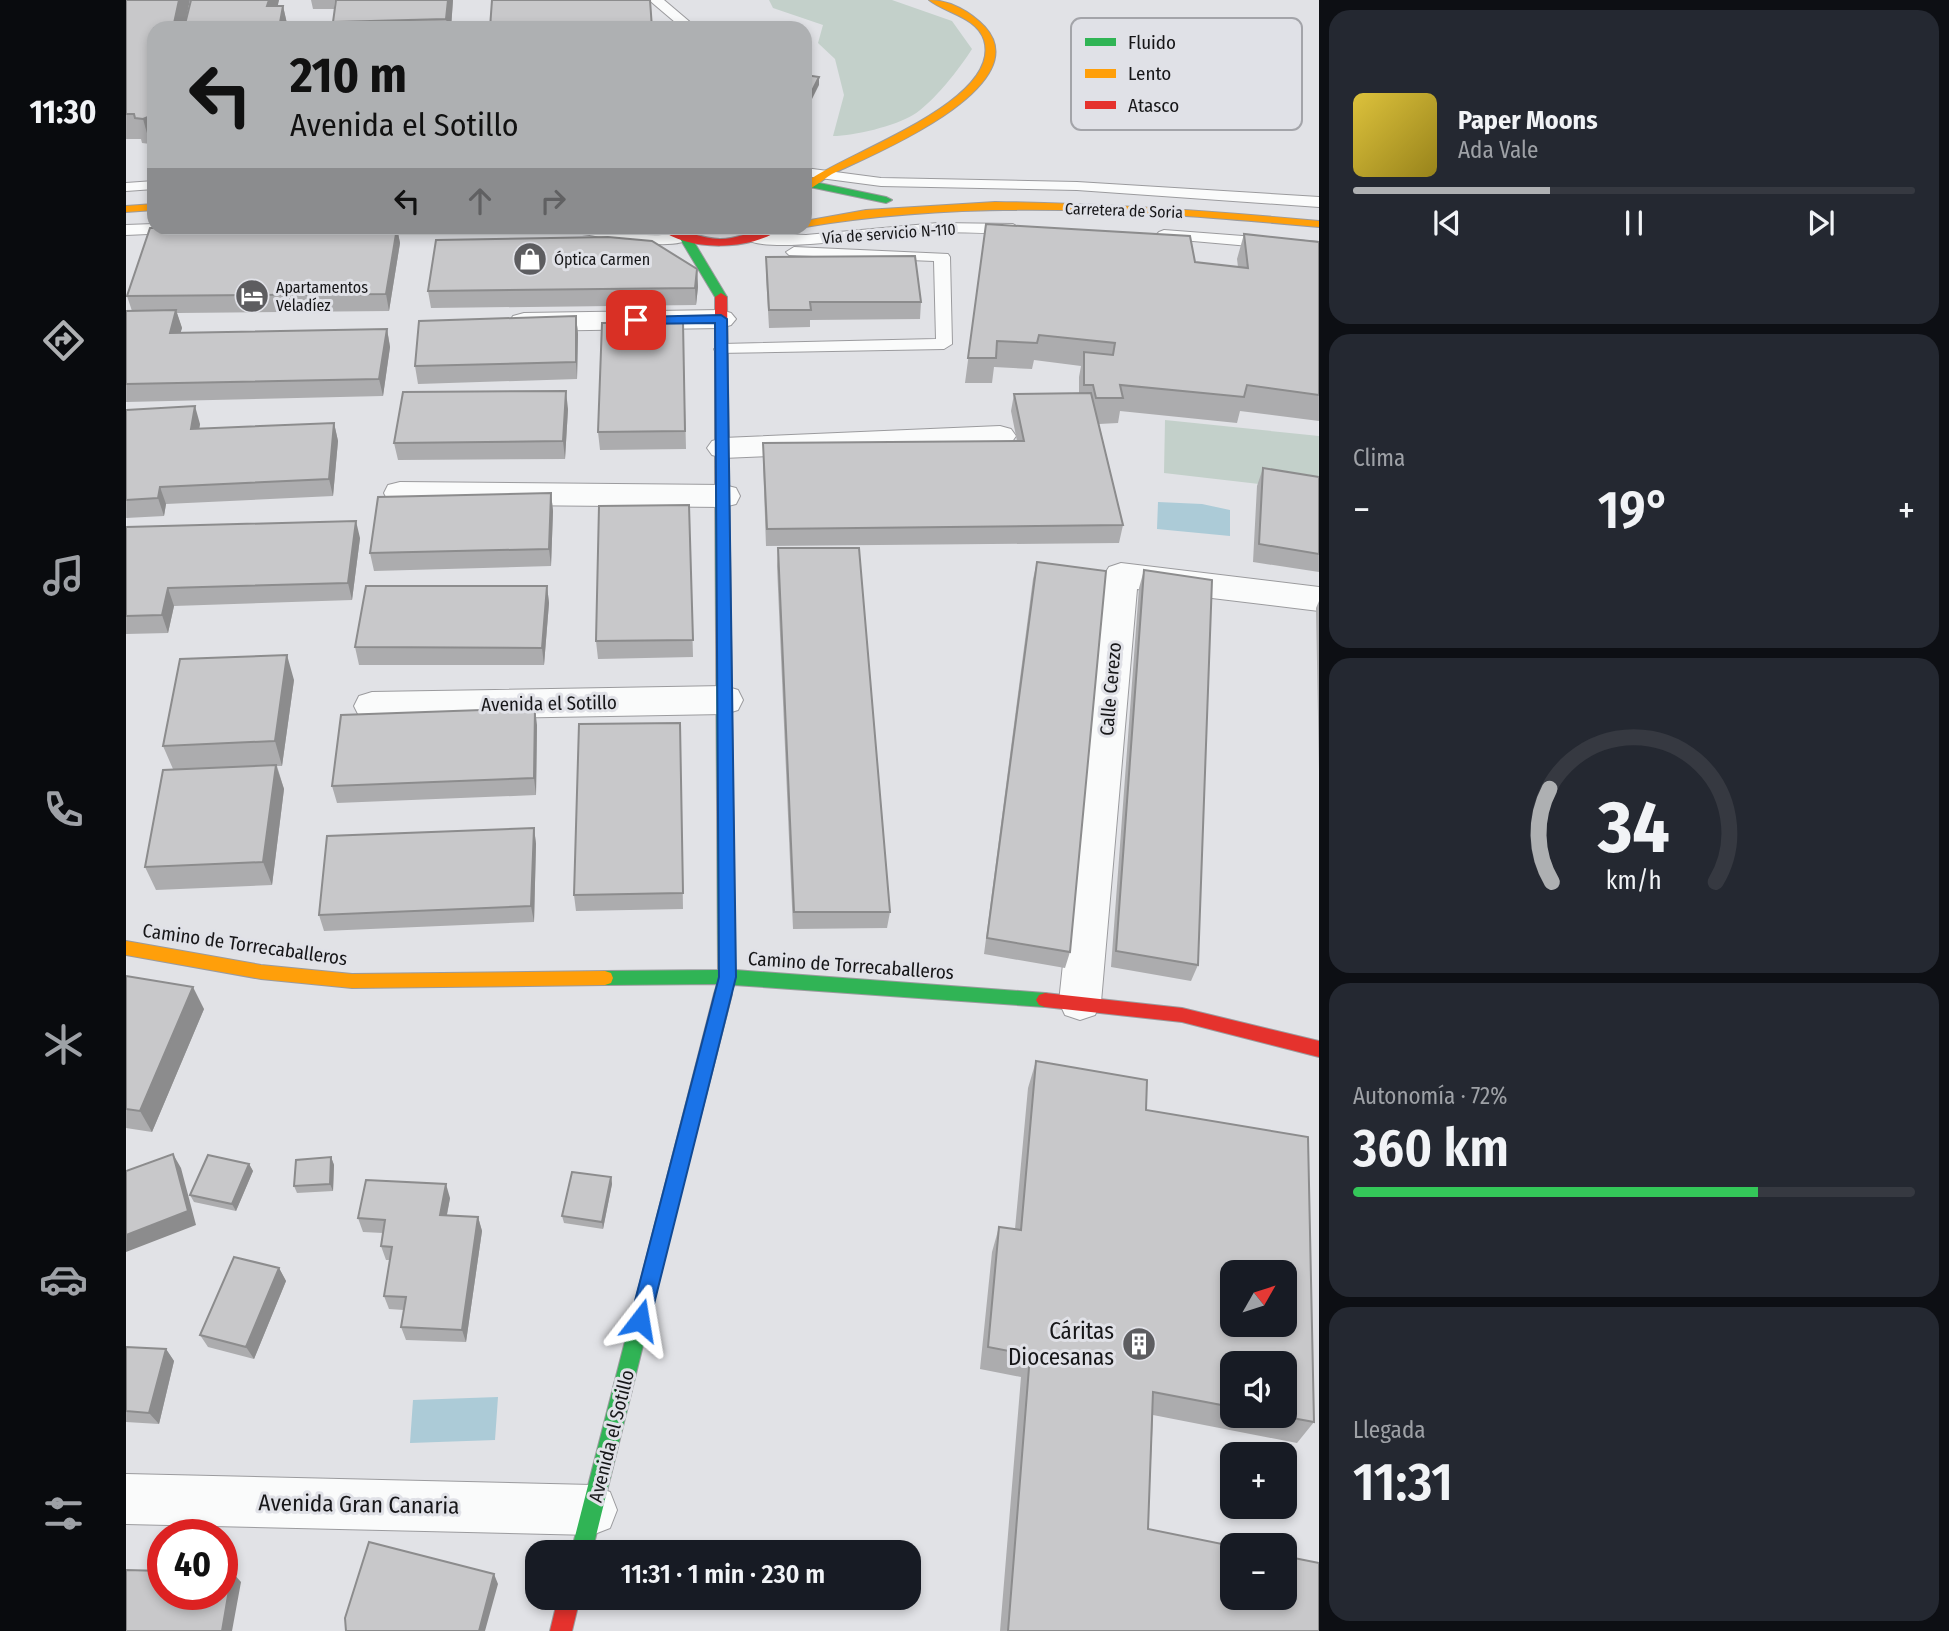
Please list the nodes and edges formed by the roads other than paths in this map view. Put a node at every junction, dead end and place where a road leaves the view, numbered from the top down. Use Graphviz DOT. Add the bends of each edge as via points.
graph roads {
  1 [pos="656,0"];
  2 [pos="934,0"];
  3 [pos="682,21"];
  4 [pos="885,145"];
  5 [pos="812,159"];
  6 [pos="823,174"];
  7 [pos="812,179"];
  8 [pos="812,184"];
  9 [pos="147,186"];
  10 [pos="126,187"];
  11 [pos="1319,202"];
  12 [pos="929,207"];
  13 [pos="147,208"];
  14 [pos="126,209"];
  15 [pos="812,223"];
  16 [pos="1319,224"];
  17 [pos="147,229"];
  18 [pos="126,230"];
  19 [pos="1035,230"];
  20 [pos="1154,234"];
  21 [pos="623,235"];
  22 [pos="681,235"];
  23 [pos="752,235"];
  24 [pos="763,235"];
  25 [pos="766,235"];
  26 [pos="773,235"];
  27 [pos="685,237"];
  28 [pos="1319,247"];
  29 [pos="742,260"];
  30 [pos="732,278"];
  31 [pos="721,308"];
  32 [pos="496,323"];
  33 [pos="722,349"];
  34 [pos="1000,436"];
  35 [pos="723,448"];
  36 [pos="400,493"];
  37 [pos="724,496"];
  38 [pos="1319,599"];
  39 [pos="725,700"];
  40 [pos="372,706"];
  41 [pos="126,948"];
  42 [pos="727,977"];
  43 [pos="1080,1002"];
  44 [pos="1319,1049"];
  45 [pos="126,1499"];
  46 [pos="586,1531"];
  47 [pos="566,1610"];
  48 [pos="561,1631"];
  1 -- 3 [label="lane"];
  2 -- 4 [label="main road" via="980,25 989,38 992,60 982,79 959,101"];
  4 -- 5 [label="main road"];
  4 -- 6 [label="main road"];
  6 -- 7 [label="main road"];
  6 -- 11 [label="lane" via="881,182 1077,186"];
  8 -- 12 [label="main road, Carretera de Soria"];
  9 -- 10 [label="lane"];
  12 -- 15 [label="main road, Carretera de Soria"];
  12 -- 16 [label="main road, Carretera de Soria" via="1138,209"];
  13 -- 14 [label="main road"];
  17 -- 18 [label="lane"];
  19 -- 26 [label="lane, Vía de servicio N-110" via="946,227 793,242"];
  20 -- 28 [label="lane"];
  21 -- 27 [label="lane" via="657,240"];
  22 -- 27 [label="main road"];
  23 -- 27 [label="main road" via="721,242"];
  24 -- 29 [label="main road"];
  25 -- 33 [label="lane" via="770,248 786,252 942,257 944,344"];
  27 -- 31 [label="main road, Avenida el Sotillo"];
  30 -- 31 [label="main road"];
  31 -- 32 [label="street"];
  31 -- 33 [label="main road, Avenida el Sotillo"];
  33 -- 35 [label="main road, Avenida el Sotillo"];
  34 -- 35 [label="street"];
  35 -- 37 [label="main road, Avenida el Sotillo"];
  36 -- 37 [label="street"];
  37 -- 39 [label="main road, Avenida el Sotillo"];
  38 -- 43 [label="street, Calle Cerezo" via="1121,575"];
  39 -- 40 [label="street, Avenida el Sotillo"];
  39 -- 42 [label="main road, Avenida el Sotillo"];
  41 -- 42 [label="main road, Camino de Torrecaballeros" via="261,972 352,981"];
  42 -- 43 [label="main road, Camino de Torrecaballeros"];
  42 -- 46 [label="main road, Avenida el Sotillo"];
  43 -- 44 [label="main road, Camino de Torrecaballeros" via="1182,1015"];
  45 -- 46 [label="street, Avenida Gran Canaria"];
  47 -- 48 [label="main road"];
}
